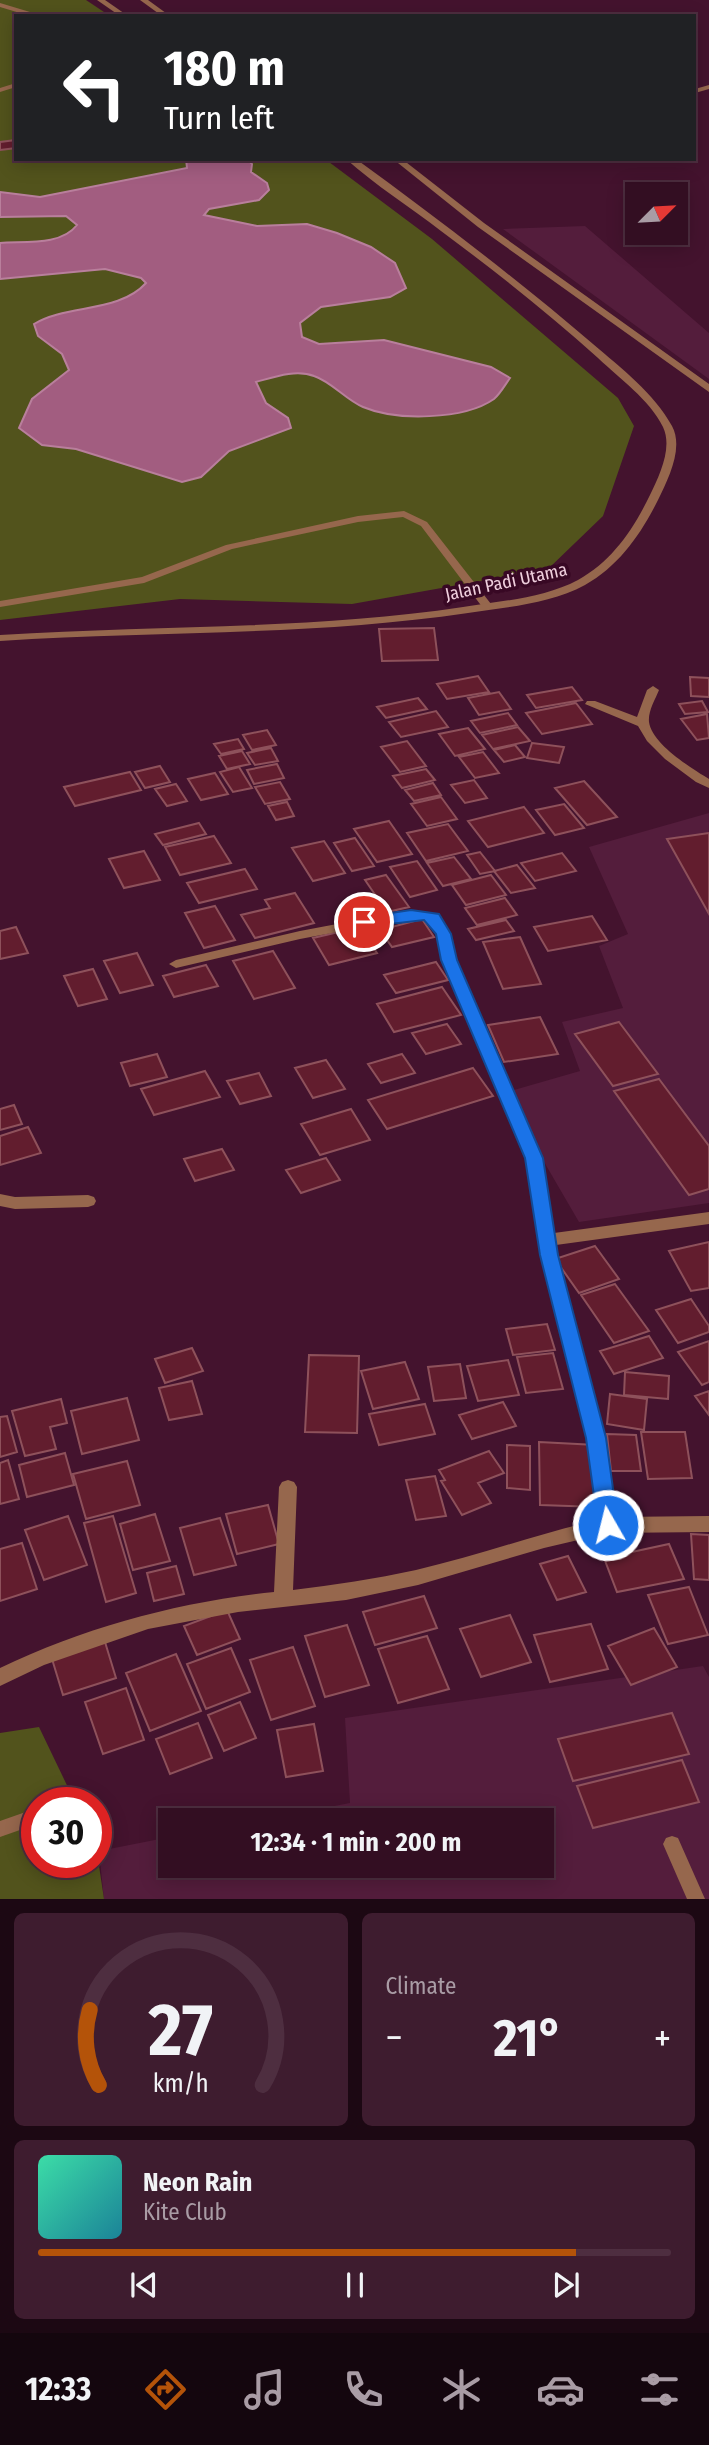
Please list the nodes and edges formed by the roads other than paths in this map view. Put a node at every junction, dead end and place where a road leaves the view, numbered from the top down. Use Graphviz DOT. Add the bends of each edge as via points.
graph roads {
  1 [pos="100,0"];
  2 [pos="143,0"];
  3 [pos="0,5"];
  4 [pos="31,14"];
  5 [pos="122,14"];
  6 [pos="164,14"];
  7 [pos="353,161"];
  8 [pos="400,161"];
  9 [pos="709,389"];
  10 [pos="0,604"];
  11 [pos="487,606"];
  12 [pos="0,638"];
  13 [pos="653,690"];
  14 [pos="591,705"];
  15 [pos="643,724"];
  16 [pos="709,784"];
  17 [pos="176,964"];
  18 [pos="0,1200"];
  19 [pos="88,1201"];
  20 [pos="709,1218"];
  21 [pos="547,1240"];
  22 [pos="288,1487"];
  23 [pos="709,1524"];
  24 [pos="608,1525"];
  25 [pos="283,1600"];
  26 [pos="0,1677"];
  27 [pos="21,1822"];
  28 [pos="0,1829"];
  29 [pos="673,1844"];
  30 [pos="696,1899"];
  1 -- 5 [label="street"];
  2 -- 6 [label="street"];
  3 -- 4 [label="street"];
  7 -- 11 [label="street, Jalan Padi Utama" via="568,327 627,380 661,415 671,433 667,468 643,519 615,561 580,584"];
  8 -- 9 [label="street"];
  10 -- 11 [label="lane" via="144,580 229,547 358,519 404,514 424,524"];
  11 -- 12 [label="street, Jalan Padi Utama" via="350,623"];
  13 -- 15 [label="street" via="644,708"];
  14 -- 15 [label="street"];
  15 -- 16 [label="street" via="651,739 674,760"];
  17 -- 21 [label="street" via="364,922 411,914 433,918 534,1158"];
  18 -- 19 [label="street"];
  20 -- 21 [label="street"];
  21 -- 24 [label="street" via="596,1438"];
  22 -- 25 [label="street"];
  23 -- 24 [label="street"];
  24 -- 25 [label="street" via="418,1577"];
  25 -- 26 [label="street" via="148,1621"];
  27 -- 28 [label="lane"];
  29 -- 30 [label="lane"];
}
